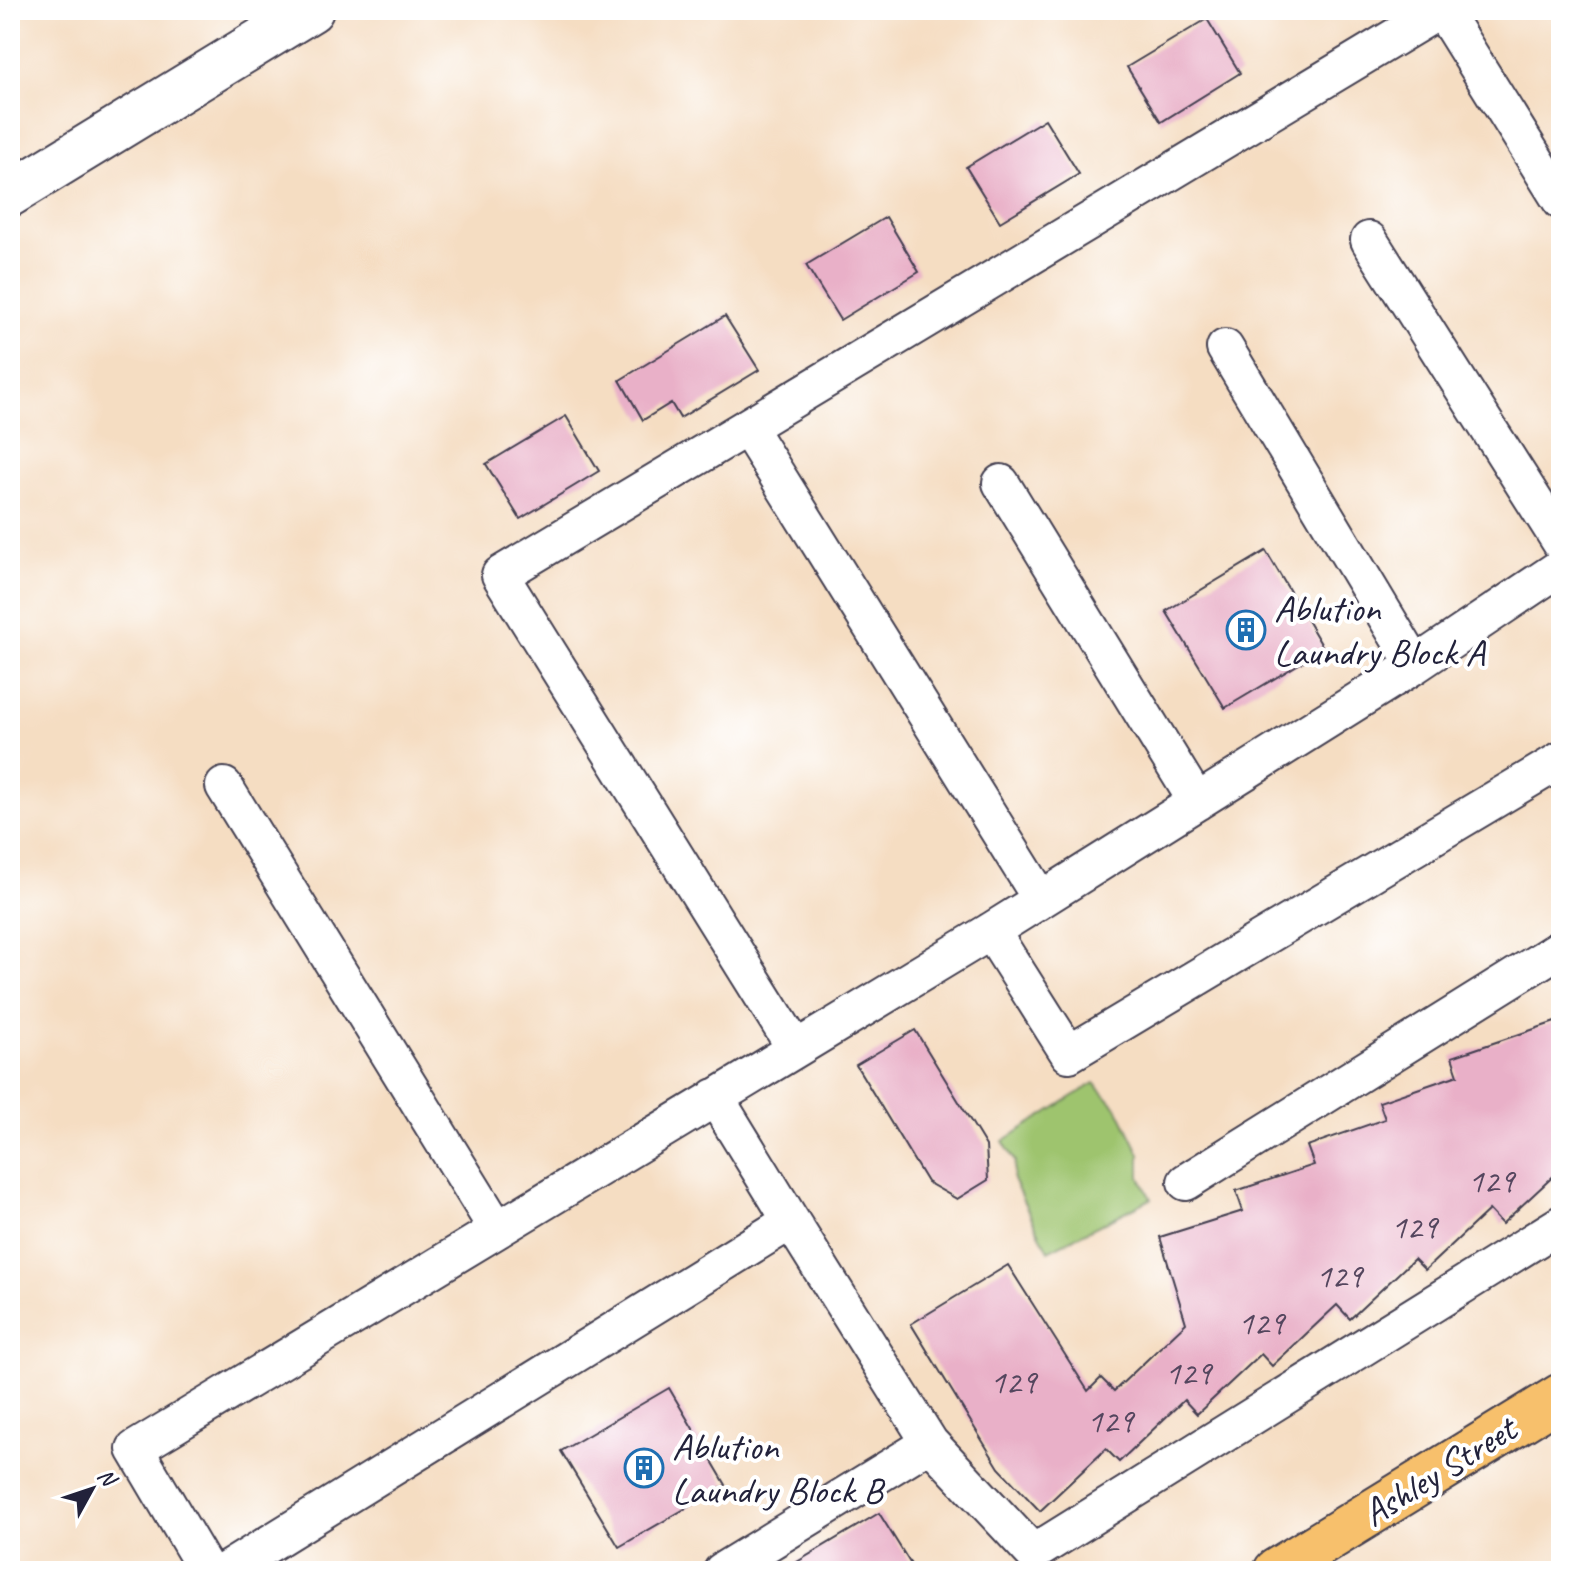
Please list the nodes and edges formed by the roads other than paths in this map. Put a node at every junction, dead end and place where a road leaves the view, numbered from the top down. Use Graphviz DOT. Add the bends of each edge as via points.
graph roads {
  1 [pos="311,10"];
  2 [pos="1441,10"];
  3 [pos="10,194"];
  4 [pos="1561,201"];
  5 [pos="1369,240"];
  6 [pos="1225,348"];
  7 [pos="747,427"];
  8 [pos="1001,483"];
  9 [pos="1561,543"];
  10 [pos="1561,567"];
  11 [pos="1415,665"];
  12 [pos="1561,760"];
  13 [pos="224,786"];
  14 [pos="1197,802"];
  15 [pos="1041,899"];
  16 [pos="991,931"];
  17 [pos="1561,948"];
  18 [pos="795,1048"];
  19 [pos="715,1097"];
  20 [pos="1186,1182"];
  21 [pos="791,1221"];
  22 [pos="1561,1224"];
  23 [pos="497,1229"];
  24 [pos="1561,1396"];
  25 [pos="930,1443"];
  26 [pos="207,1571"];
  27 [pos="225,1571"];
  28 [pos="722,1571"];
  29 [pos="1276,1571"];
  1 -- 3 [label="street"];
  2 -- 4 [label="lane"];
  2 -- 7 [label="lane"];
  5 -- 9 [label="lane"];
  6 -- 11 [label="lane"];
  7 -- 15 [label="lane"];
  7 -- 18 [label="lane" via="500,575"];
  8 -- 14 [label="lane"];
  10 -- 11 [label="lane"];
  11 -- 14 [label="lane"];
  12 -- 16 [label="lane" via="1069,1054"];
  13 -- 23 [label="lane"];
  14 -- 15 [label="lane"];
  15 -- 16 [label="lane"];
  16 -- 18 [label="lane"];
  17 -- 20 [label="lane"];
  18 -- 19 [label="lane"];
  19 -- 21 [label="lane"];
  19 -- 23 [label="lane"];
  21 -- 25 [label="lane"];
  21 -- 27 [label="lane"];
  22 -- 25 [label="lane" via="1033,1553"];
  23 -- 26 [label="lane" via="135,1449"];
  24 -- 29 [label="main road, Ashley Street"];
  25 -- 28 [label="lane"];
}
